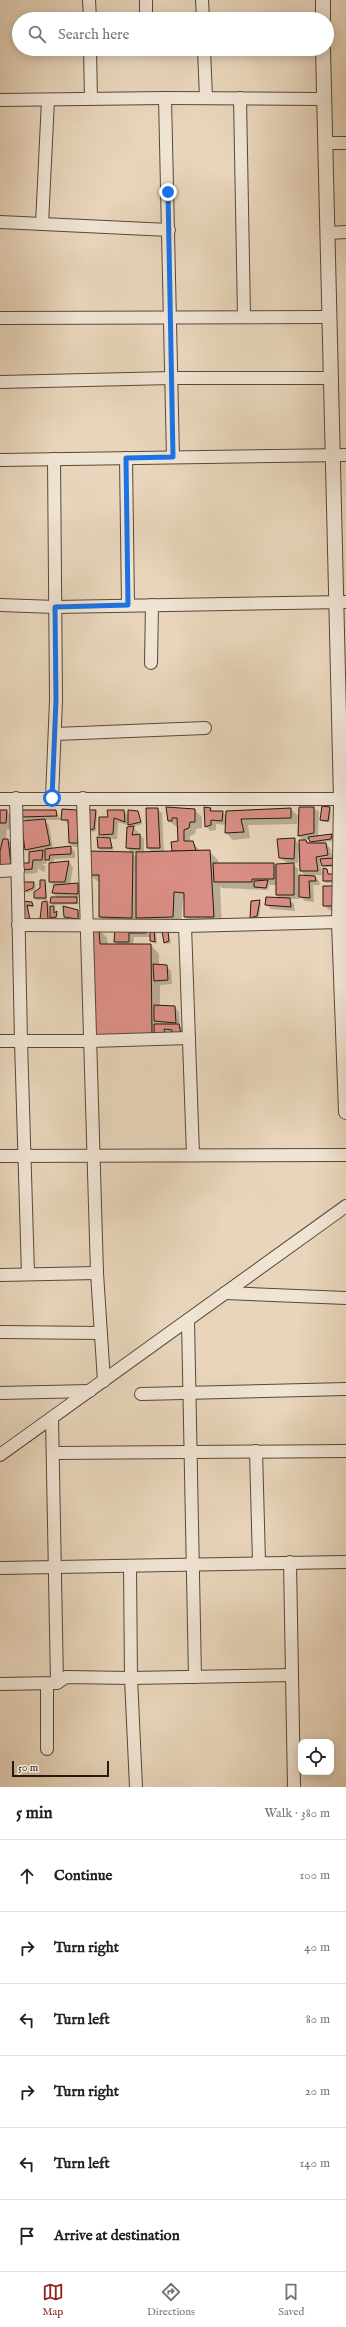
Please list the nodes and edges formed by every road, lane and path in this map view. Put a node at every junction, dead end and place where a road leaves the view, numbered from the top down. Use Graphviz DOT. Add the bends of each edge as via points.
graph roads {
  1 [pos="89,0"];
  2 [pos="202,0"];
  3 [pos="323,0"];
  4 [pos="90,12"];
  5 [pos="203,12"];
  6 [pos="323,12"];
  7 [pos="90,56"];
  8 [pos="204,56"];
  9 [pos="323,56"];
  10 [pos="165,98"];
  11 [pos="206,98"];
  12 [pos="240,98"];
  13 [pos="91,99"];
  14 [pos="322,99"];
  15 [pos="0,100"];
  16 [pos="48,100"];
  17 [pos="325,143"];
  18 [pos="346,143"];
  19 [pos="0,222"];
  20 [pos="42,224"];
  21 [pos="169,230"];
  22 [pos="346,232"];
  23 [pos="328,233"];
  24 [pos="244,316"];
  25 [pos="329,317"];
  26 [pos="0,318"];
  27 [pos="170,319"];
  28 [pos="172,378"];
  29 [pos="330,378"];
  30 [pos="0,382"];
  31 [pos="331,454"];
  32 [pos="346,455"];
  33 [pos="173,457"];
  34 [pos="126,458"];
  35 [pos="54,459"];
  36 [pos="0,460"];
  37 [pos="340,602"];
  38 [pos="0,605"];
  39 [pos="128,605"];
  40 [pos="152,605"];
  41 [pos="55,607"];
  42 [pos="341,654"];
  43 [pos="151,663"];
  44 [pos="205,728"];
  45 [pos="55,734"];
  46 [pos="16,798"];
  47 [pos="52,798"];
  48 [pos="83,798"];
  49 [pos="0,799"];
  50 [pos="343,799"];
  51 [pos="18,870"];
  52 [pos="0,871"];
  53 [pos="339,922"];
  54 [pos="18,925"];
  55 [pos="89,926"];
  56 [pos="185,926"];
  57 [pos="344,991"];
  58 [pos="189,1038"];
  59 [pos="20,1040"];
  60 [pos="0,1041"];
  61 [pos="92,1041"];
  62 [pos="346,1112"];
  63 [pos="193,1155"];
  64 [pos="346,1155"];
  65 [pos="0,1156"];
  66 [pos="23,1156"];
  67 [pos="96,1156"];
  68 [pos="346,1206"];
  69 [pos="28,1274"];
  70 [pos="97,1274"];
  71 [pos="0,1275"];
  72 [pos="226,1293"];
  73 [pos="346,1298"];
  74 [pos="188,1320"];
  75 [pos="0,1332"];
  76 [pos="101,1332"];
  77 [pos="104,1381"];
  78 [pos="346,1389"];
  79 [pos="90,1391"];
  80 [pos="0,1393"];
  81 [pos="190,1393"];
  82 [pos="141,1394"];
  83 [pos="52,1418"];
  84 [pos="256,1451"];
  85 [pos="346,1451"];
  86 [pos="53,1452"];
  87 [pos="191,1452"];
  88 [pos="0,1454"];
  89 [pos="259,1562"];
  90 [pos="290,1562"];
  91 [pos="346,1562"];
  92 [pos="193,1564"];
  93 [pos="130,1566"];
  94 [pos="55,1567"];
  95 [pos="0,1568"];
  96 [pos="292,1675"];
  97 [pos="195,1677"];
  98 [pos="131,1678"];
  99 [pos="0,1684"];
  100 [pos="52,1684"];
  101 [pos="47,1749"];
  102 [pos="136,1787"];
  103 [pos="294,1787"];
  1 -- 4 [label="street"];
  2 -- 5 [label="street"];
  3 -- 6 [label="street"];
  7 -- 13 [label="street"];
  8 -- 11 [label="street"];
  9 -- 14 [label="street"];
  10 -- 11 [label="street"];
  10 -- 13 [label="street"];
  10 -- 21 [label="street"];
  11 -- 12 [label="street"];
  12 -- 14 [label="street"];
  12 -- 24 [label="street"];
  13 -- 16 [label="street"];
  14 -- 17 [label="street"];
  15 -- 16 [label="street"];
  16 -- 20 [label="street"];
  17 -- 18 [label="street"];
  17 -- 23 [label="street"];
  19 -- 20 [label="street"];
  20 -- 21 [label="street"];
  21 -- 27 [label="street"];
  22 -- 23 [label="street"];
  23 -- 25 [label="street"];
  24 -- 25 [label="street"];
  24 -- 27 [label="street"];
  25 -- 29 [label="street"];
  26 -- 27 [label="street"];
  27 -- 28 [label="street"];
  28 -- 29 [label="street"];
  28 -- 30 [label="street"];
  28 -- 33 [label="street"];
  29 -- 31 [label="street"];
  31 -- 32 [label="street"];
  31 -- 33 [label="street"];
  31 -- 37 [label="street"];
  33 -- 34 [label="street"];
  34 -- 35 [label="street"];
  34 -- 39 [label="street"];
  35 -- 36 [label="street"];
  35 -- 41 [label="street"];
  37 -- 40 [label="street"];
  37 -- 42 [label="street"];
  38 -- 41 [label="street"];
  39 -- 40 [label="street"];
  39 -- 41 [label="street"];
  40 -- 43 [label="street"];
  41 -- 45 [label="street"];
  42 -- 50 [label="street"];
  44 -- 45 [label="street"];
  45 -- 47 [label="street"];
  46 -- 47 [label="street"];
  46 -- 49 [label="street"];
  46 -- 51 [label="street"];
  47 -- 48 [label="street"];
  48 -- 50 [label="street"];
  48 -- 55 [label="street"];
  50 -- 53 [label="street"];
  51 -- 52 [label="street"];
  51 -- 54 [label="street"];
  53 -- 56 [label="street"];
  53 -- 57 [label="street"];
  54 -- 55 [label="street"];
  54 -- 59 [label="street"];
  55 -- 56 [label="street"];
  55 -- 61 [label="street"];
  56 -- 58 [label="street"];
  57 -- 62 [label="street"];
  58 -- 61 [label="street"];
  58 -- 63 [label="street"];
  59 -- 60 [label="street"];
  59 -- 61 [label="street"];
  59 -- 66 [label="street"];
  61 -- 67 [label="street"];
  63 -- 64 [label="street"];
  63 -- 67 [label="street"];
  65 -- 66 [label="street"];
  66 -- 67 [label="street"];
  66 -- 69 [label="street"];
  67 -- 70 [label="street"];
  68 -- 72 [label="street"];
  69 -- 70 [label="street"];
  69 -- 71 [label="street"];
  70 -- 76 [label="street"];
  72 -- 73 [label="street"];
  72 -- 74 [label="street"];
  74 -- 77 [label="street"];
  74 -- 81 [label="street"];
  75 -- 76 [label="street"];
  76 -- 77 [label="street"];
  77 -- 79 [label="street"];
  78 -- 81 [label="street"];
  79 -- 80 [label="street"];
  79 -- 83 [label="street"];
  81 -- 82 [label="street"];
  81 -- 87 [label="street"];
  83 -- 86 [label="street"];
  83 -- 88 [label="street"];
  84 -- 85 [label="street"];
  84 -- 87 [label="street"];
  84 -- 89 [label="street"];
  86 -- 87 [label="street"];
  86 -- 94 [label="street"];
  87 -- 92 [label="street"];
  89 -- 90 [label="street"];
  89 -- 92 [label="street"];
  90 -- 91 [label="street"];
  90 -- 96 [label="street"];
  92 -- 93 [label="street"];
  92 -- 97 [label="street"];
  93 -- 94 [label="street"];
  93 -- 98 [label="street"];
  94 -- 95 [label="street"];
  94 -- 100 [label="street"];
  96 -- 97 [label="street"];
  96 -- 103 [label="street"];
  97 -- 98 [label="street"];
  98 -- 100 [label="street" via="66,1677"];
  98 -- 102 [label="street"];
  99 -- 100 [label="street"];
  100 -- 101 [label="street"];
}
